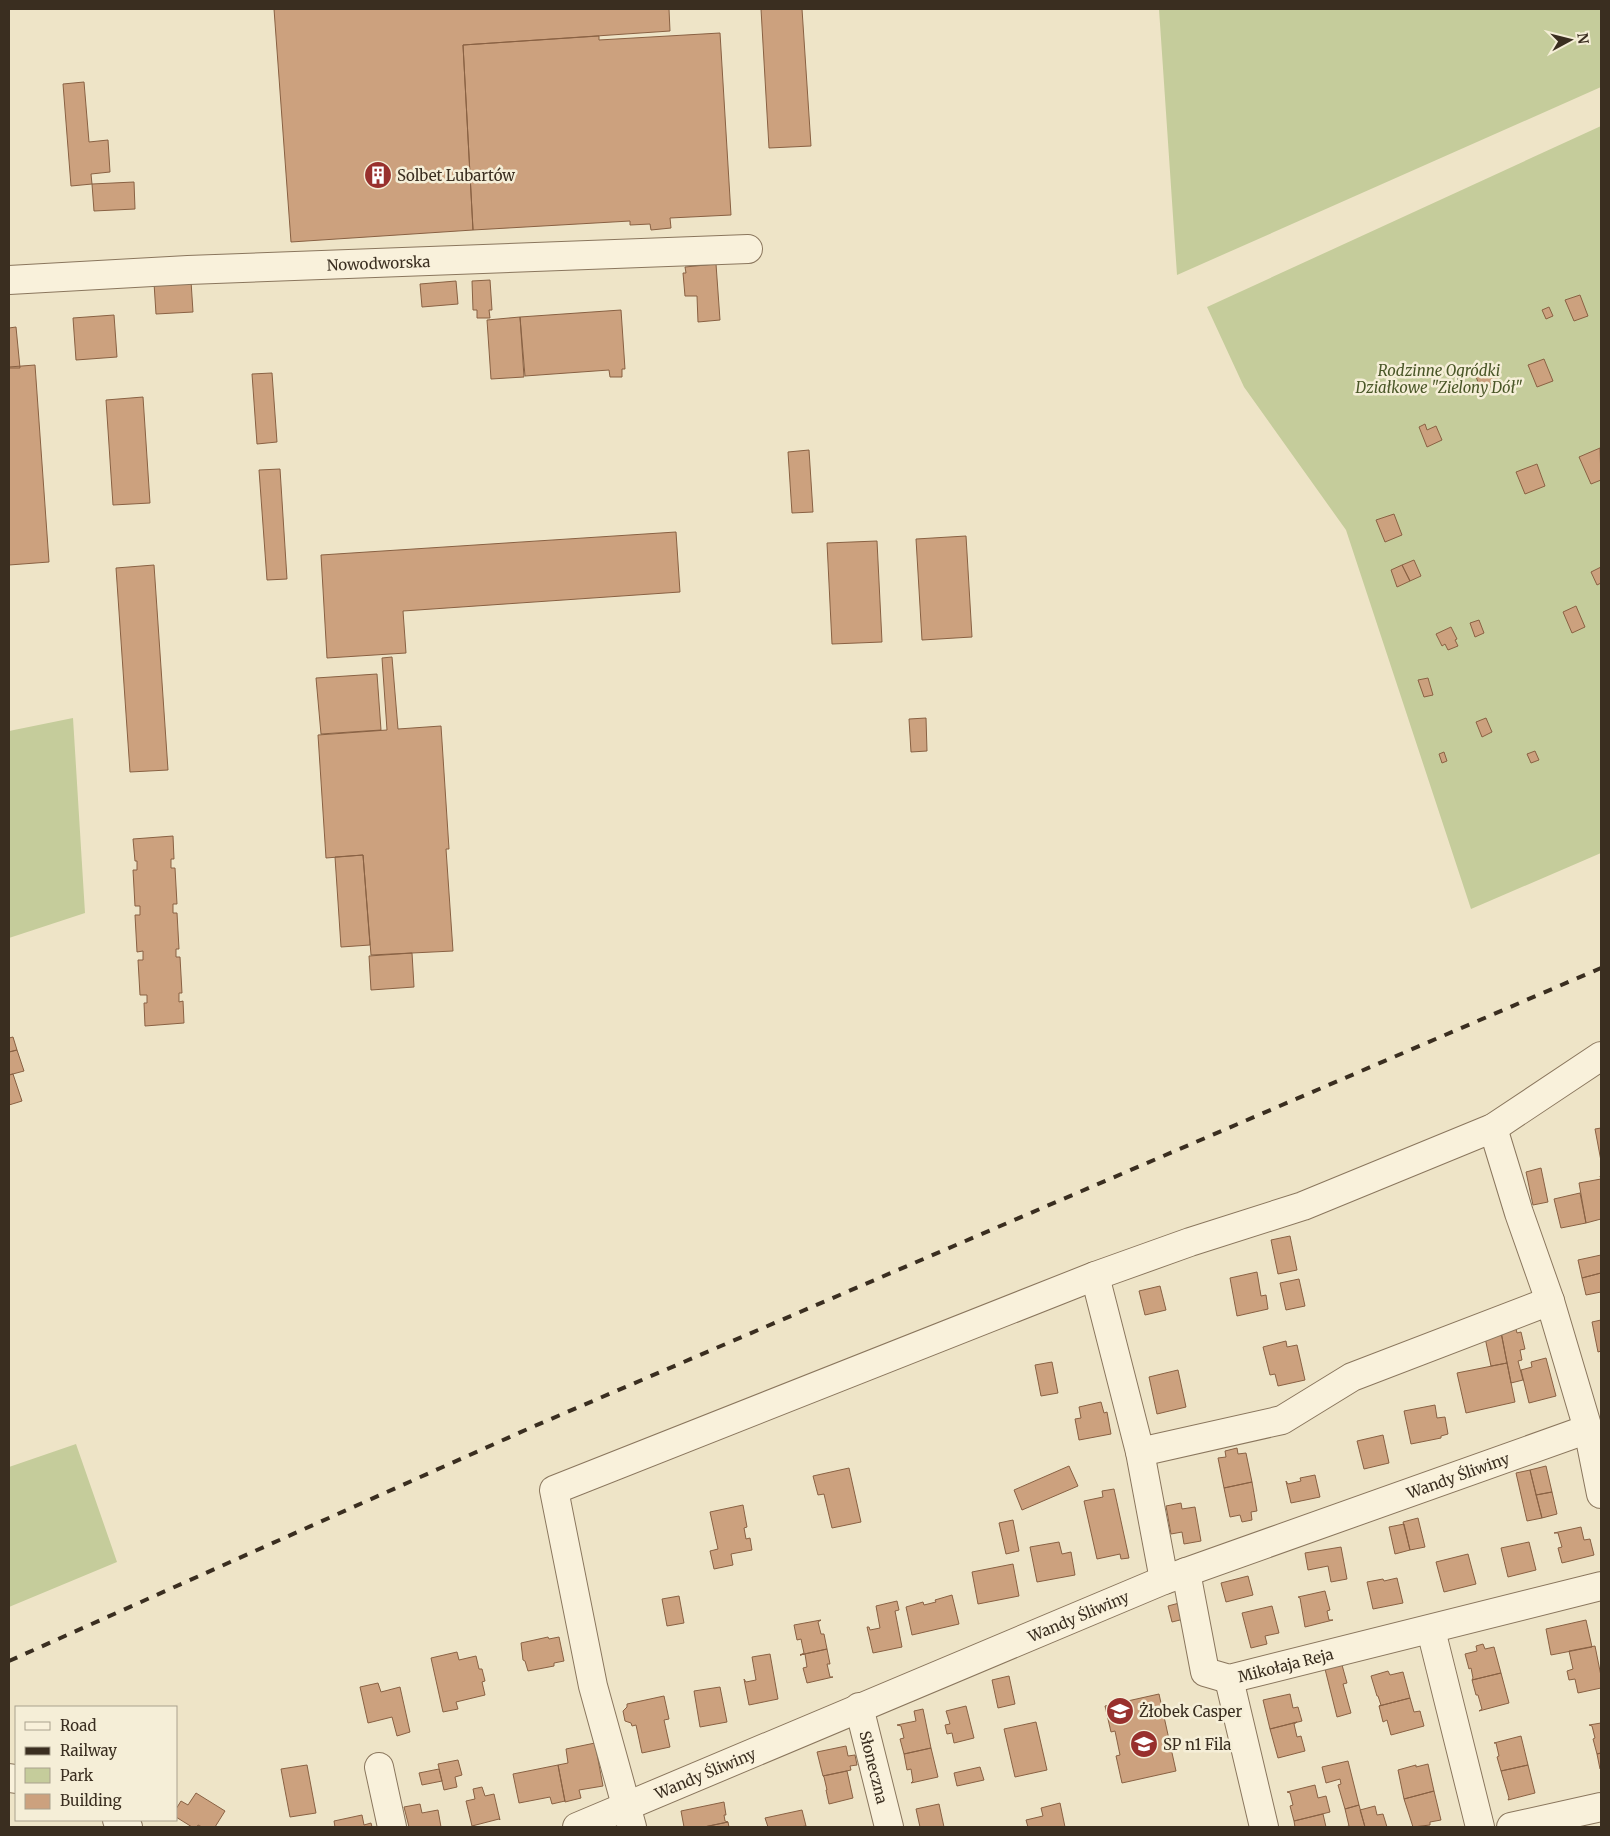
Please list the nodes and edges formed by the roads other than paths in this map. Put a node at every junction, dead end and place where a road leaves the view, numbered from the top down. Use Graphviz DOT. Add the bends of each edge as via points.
graph roads {
  1 [pos="748,249"];
  2 [pos="9,280"];
  3 [pos="1601,1056"];
  4 [pos="1493,1128"];
  5 [pos="1095,1276"];
  6 [pos="1550,1301"];
  7 [pos="1588,1430"];
  8 [pos="1140,1452"];
  9 [pos="1601,1494"];
  10 [pos="1175,1576"];
  11 [pos="1601,1586"];
  12 [pos="1431,1630"];
  13 [pos="1229,1679"];
  14 [pos="859,1707"];
  15 [pos="379,1767"];
  16 [pos="1601,1807"];
  17 [pos="630,1817"];
  18 [pos="392,1827"];
  19 [pos="577,1827"];
  20 [pos="889,1827"];
  21 [pos="1264,1827"];
  22 [pos="1480,1827"];
  23 [pos="1511,1827"];
  1 -- 2 [label="street, Nowodworska"];
  3 -- 4 [label="street"];
  4 -- 5 [label="street" via="1303,1206"];
  4 -- 6 [label="street"];
  5 -- 8 [label="street"];
  5 -- 17 [label="street" via="554,1490 593,1686"];
  6 -- 7 [label="street"];
  6 -- 8 [label="street" via="1352,1377 1282,1420"];
  7 -- 9 [label="street"];
  7 -- 10 [label="street, Wandy Śliwiny"];
  8 -- 10 [label="street"];
  10 -- 13 [label="street" via="1205,1672"];
  10 -- 14 [label="street, Wandy Śliwiny"];
  11 -- 12 [label="street, Mikołaja Reja"];
  12 -- 13 [label="street, Mikołaja Reja"];
  12 -- 22 [label="street"];
  13 -- 21 [label="street, Mikołaja Reja"];
  14 -- 17 [label="street, Wandy Śliwiny"];
  14 -- 20 [label="street, Słoneczna"];
  15 -- 18 [label="street"];
  16 -- 23 [label="street"];
  17 -- 19 [label="street, Wandy Śliwiny"];
}
